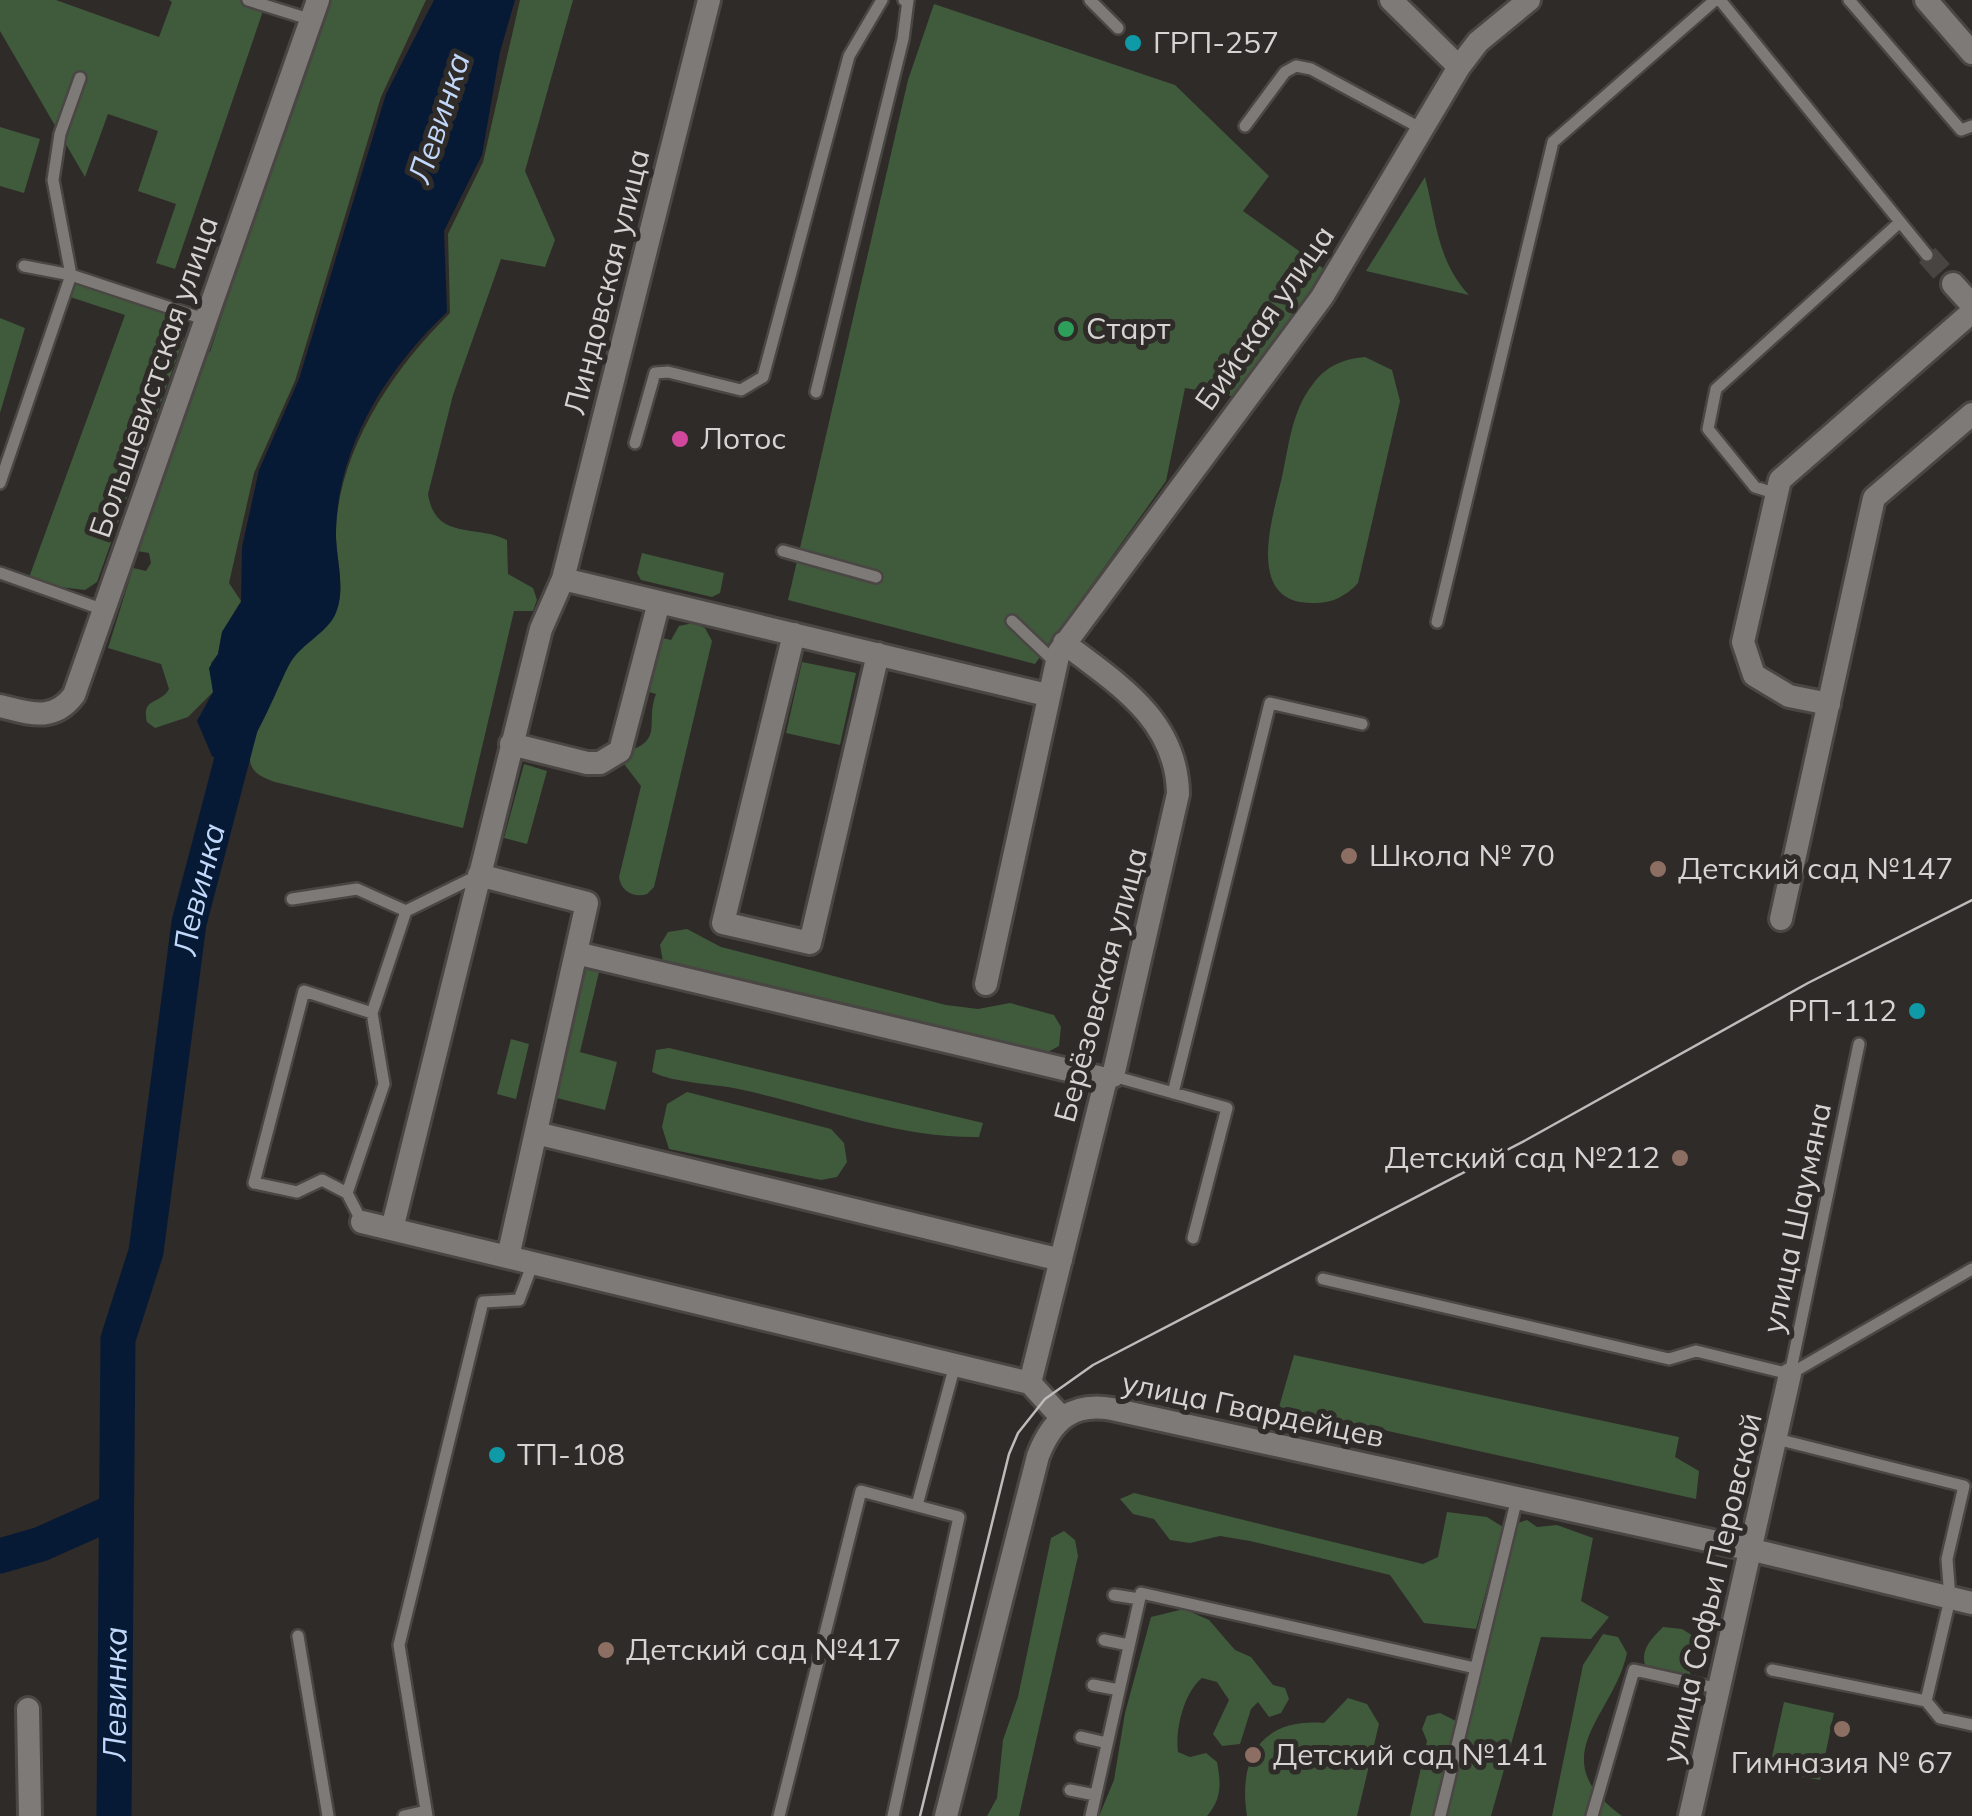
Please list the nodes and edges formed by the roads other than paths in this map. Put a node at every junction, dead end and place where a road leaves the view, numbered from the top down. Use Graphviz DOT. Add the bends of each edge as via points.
graph roads {
  1 [pos="248,0"];
  2 [pos="709,0"];
  3 [pos="882,0"];
  4 [pos="907,0"];
  5 [pos="1090,0"];
  6 [pos="1391,0"];
  7 [pos="1529,0"];
  8 [pos="1717,0"];
  9 [pos="1849,0"];
  10 [pos="1926,0"];
  11 [pos="315,10"];
  12 [pos="1118,28"];
  13 [pos="1972,54"];
  14 [pos="1460,66"];
  15 [pos="80,78"];
  16 [pos="1245,126"];
  17 [pos="1972,126"];
  18 [pos="1422,129"];
  19 [pos="1900,222"];
  20 [pos="1926,255"];
  21 [pos="24,266"];
  22 [pos="71,275"];
  23 [pos="1952,284"];
  24 [pos="1972,309"];
  25 [pos="204,319"];
  26 [pos="816,392"];
  27 [pos="1972,414"];
  28 [pos="635,443"];
  29 [pos="0,483"];
  30 [pos="1777,494"];
  31 [pos="783,551"];
  32 [pos="0,573"];
  33 [pos="876,578"];
  34 [pos="563,579"];
  35 [pos="658,602"];
  36 [pos="104,610"];
  37 [pos="1012,621"];
  38 [pos="1437,622"];
  39 [pos="794,634"];
  40 [pos="878,654"];
  41 [pos="1054,668"];
  42 [pos="1829,704"];
  43 [pos="0,706"];
  44 [pos="1362,724"];
  45 [pos="512,744"];
  46 [pos="479,876"];
  47 [pos="292,900"];
  48 [pos="406,911"];
  49 [pos="1781,919"];
  50 [pos="576,953"];
  51 [pos="986,984"];
  52 [pos="372,1013"];
  53 [pos="1859,1044"];
  54 [pos="1110,1078"];
  55 [pos="1173,1093"];
  56 [pos="536,1133"];
  57 [pos="348,1193"];
  58 [pos="362,1222"];
  59 [pos="392,1229"];
  60 [pos="1193,1238"];
  61 [pos="508,1257"];
  62 [pos="1061,1260"];
  63 [pos="533,1263"];
  64 [pos="1972,1269"];
  65 [pos="1323,1279"];
  66 [pos="955,1365"];
  67 [pos="1790,1374"];
  68 [pos="1030,1383"];
  69 [pos="1061,1417"];
  70 [pos="1777,1439"];
  71 [pos="1517,1498"];
  72 [pos="917,1505"];
  73 [pos="1753,1550"];
  74 [pos="1114,1595"];
  75 [pos="1139,1599"];
  76 [pos="1961,1601"];
  77 [pos="298,1636"];
  78 [pos="1104,1640"];
  79 [pos="1129,1645"];
  80 [pos="1474,1668"];
  81 [pos="1772,1670"];
  82 [pos="1093,1685"];
  83 [pos="1720,1689"];
  84 [pos="1119,1690"];
  85 [pos="1926,1701"];
  86 [pos="28,1709"];
  87 [pos="1972,1726"];
  88 [pos="1082,1737"];
  89 [pos="1107,1743"];
  90 [pos="1070,1790"];
  91 [pos="1096,1795"];
  92 [pos="427,1814"];
  93 [pos="30,1816"];
  94 [pos="328,1816"];
  95 [pos="404,1816"];
  96 [pos="779,1816"];
  97 [pos="894,1816"];
  98 [pos="946,1816"];
  99 [pos="1091,1816"];
  100 [pos="1440,1816"];
  101 [pos="1592,1816"];
  102 [pos="1690,1816"];
  1 -- 11 [label="lane"];
  2 -- 34 [label="street, Линдовская улица"];
  3 -- 28 [label="lane" via="850,56 763,378 740,390 655,374"];
  4 -- 26 [label="lane"];
  5 -- 12 [label="lane"];
  6 -- 14 [label="street"];
  7 -- 14 [label="street, Бийская улица"];
  8 -- 19 [label="lane"];
  8 -- 38 [label="lane" via="1554,142"];
  9 -- 17 [label="lane" via="1962,130"];
  10 -- 13 [label="street"];
  11 -- 25 [label="street, Большевистская улица"];
  14 -- 18 [label="street, Бийская улица"];
  15 -- 22 [label="lane" via="52,180"];
  16 -- 18 [label="lane" via="1296,66"];
  18 -- 41 [label="street, Бийская улица" via="1322,297"];
  19 -- 20 [label="lane"];
  19 -- 30 [label="lane" via="1716,389 1708,429 1755,487"];
  21 -- 22 [label="lane"];
  22 -- 25 [label="lane"];
  22 -- 29 [label="lane"];
  23 -- 24 [label="street"];
  24 -- 30 [label="street" via="1780,480"];
  25 -- 36 [label="street, Большевистская улица"];
  27 -- 42 [label="street" via="1874,498"];
  30 -- 42 [label="street" via="1743,642 1754,675 1789,696"];
  31 -- 33 [label="lane"];
  32 -- 36 [label="lane"];
  34 -- 35 [label="street"];
  34 -- 45 [label="street, Линдовская улица" via="541,630"];
  35 -- 39 [label="street"];
  35 -- 45 [label="street" via="620,751 600,764"];
  36 -- 43 [label="street, Большевистская улица" via="64,708 38,716"];
  37 -- 41 [label="lane"];
  39 -- 40 [label="street"];
  39 -- 40 [label="street" via="724,924 810,944"];
  40 -- 41 [label="street"];
  41 -- 51 [label="street"];
  41 -- 54 [label="street, Берёзовская улица" via="1136,699 1168,744 1178,776 1177,811"];
  42 -- 49 [label="street"];
  44 -- 55 [label="lane" via="1270,704"];
  45 -- 46 [label="street, Линдовская улица"];
  46 -- 48 [label="lane"];
  46 -- 50 [label="street" via="587,903"];
  46 -- 59 [label="street, Линдовская улица"];
  47 -- 48 [label="lane" via="357,889"];
  48 -- 52 [label="lane"];
  50 -- 54 [label="street"];
  50 -- 56 [label="street"];
  52 -- 57 [label="lane" via="384,1084"];
  52 -- 57 [label="lane" via="304,992 254,1184 297,1192 322,1180"];
  53 -- 67 [label="lane, улица Шаумяна"];
  54 -- 55 [label="lane"];
  54 -- 62 [label="street, Берёзовская улица"];
  55 -- 60 [label="lane" via="1227,1108"];
  56 -- 61 [label="street"];
  56 -- 62 [label="street"];
  57 -- 58 [label="lane"];
  58 -- 59 [label="street"];
  59 -- 61 [label="street"];
  61 -- 63 [label="street"];
  62 -- 68 [label="street, Берёзовская улица"];
  63 -- 66 [label="street"];
  63 -- 92 [label="lane" via="519,1300 482,1302 399,1645"];
  64 -- 67 [label="lane, улица Шаумяна"];
  65 -- 67 [label="lane" via="1669,1359 1696,1351"];
  66 -- 68 [label="street"];
  66 -- 72 [label="lane"];
  67 -- 70 [label="street, улица Софьи Перовской"];
  68 -- 69 [label="street"];
  69 -- 71 [label="street, улица Гвардейцев" via="1075,1409 1112,1409"];
  69 -- 98 [label="street" via="1038,1456"];
  70 -- 73 [label="street, улица Софьи Перовской"];
  70 -- 76 [label="lane" via="1964,1486 1947,1559"];
  71 -- 73 [label="street, улица Гвардейцев"];
  71 -- 80 [label="lane"];
  72 -- 96 [label="lane" via="861,1491"];
  72 -- 97 [label="lane" via="959,1517"];
  73 -- 76 [label="street, улица Гвардейцев"];
  73 -- 83 [label="street, улица Софьи Перовской"];
  74 -- 75 [label="lane"];
  75 -- 79 [label="lane"];
  75 -- 80 [label="lane" via="1141,1593"];
  76 -- 85 [label="lane"];
  77 -- 94 [label="lane"];
  78 -- 79 [label="lane"];
  79 -- 84 [label="lane"];
  80 -- 100 [label="lane"];
  81 -- 85 [label="lane"];
  82 -- 84 [label="lane"];
  83 -- 101 [label="lane" via="1634,1670"];
  83 -- 102 [label="street, улица Софьи Перовской"];
  84 -- 89 [label="lane"];
  85 -- 87 [label="lane" via="1940,1718"];
  86 -- 93 [label="street"];
  88 -- 89 [label="lane"];
  89 -- 91 [label="lane"];
  90 -- 91 [label="lane"];
  91 -- 99 [label="lane"];
  92 -- 95 [label="lane"];
}
